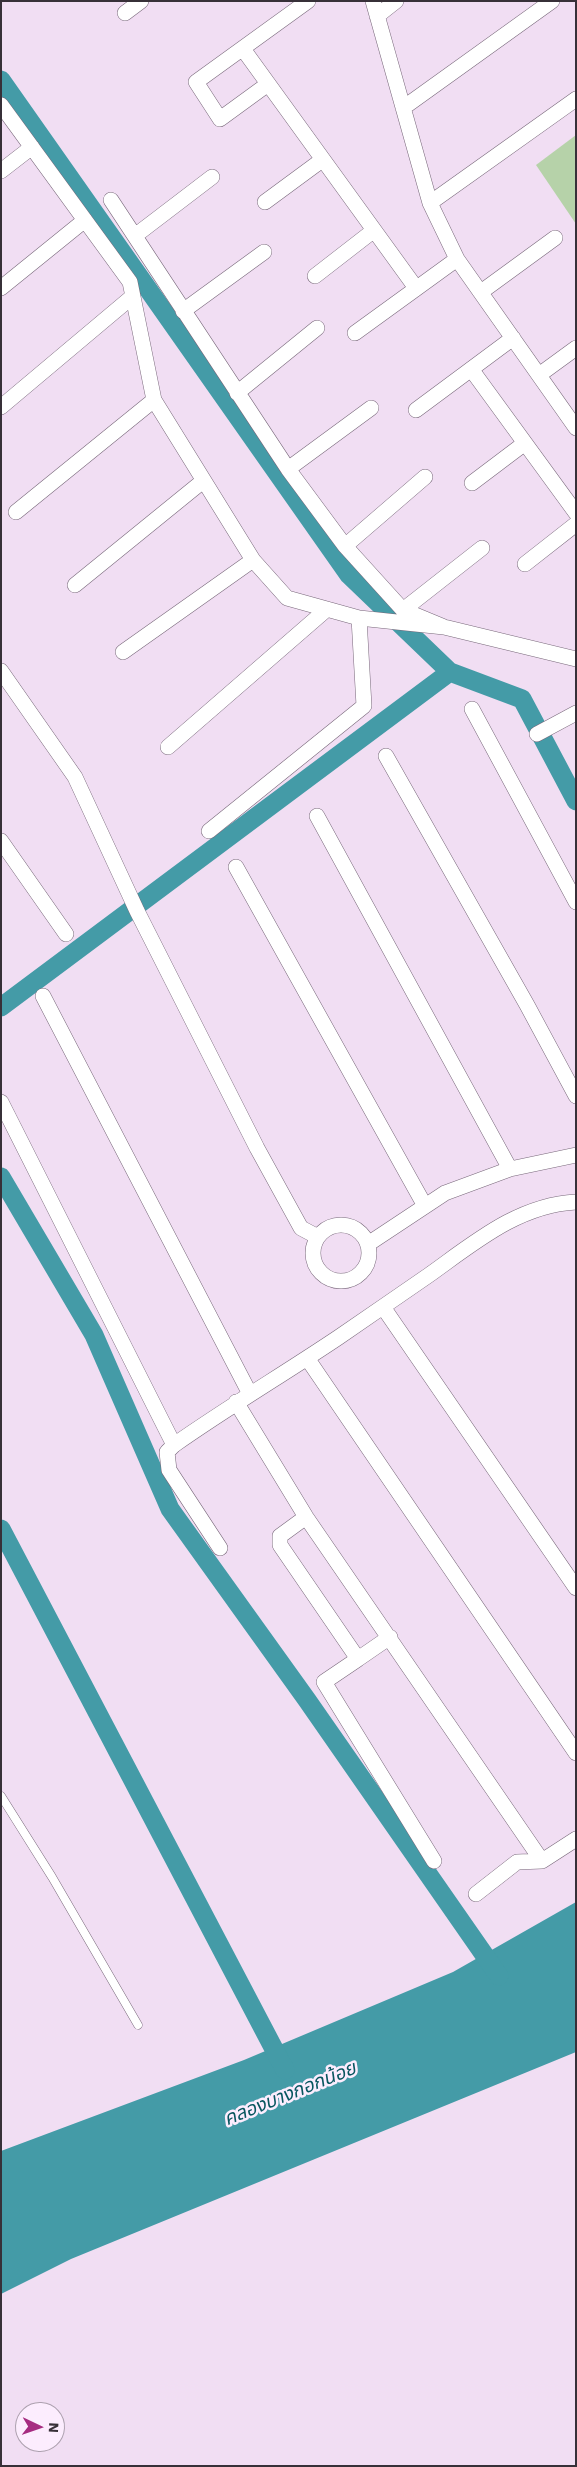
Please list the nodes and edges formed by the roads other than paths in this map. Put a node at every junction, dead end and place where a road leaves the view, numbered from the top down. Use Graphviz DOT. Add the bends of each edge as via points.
graph roads {
  1 [pos="141,1"];
  2 [pos="308,1"];
  3 [pos="396,1"];
  4 [pos="552,1"];
  5 [pos="375,8"];
  6 [pos="125,13"];
  7 [pos="243,49"];
  8 [pos="268,84"];
  9 [pos="576,99"];
  10 [pos="1,105"];
  11 [pos="403,108"];
  12 [pos="32,147"];
  13 [pos="322,160"];
  14 [pos="1,171"];
  15 [pos="212,177"];
  16 [pos="111,200"];
  17 [pos="265,202"];
  18 [pos="430,203"];
  19 [pos="85,220"];
  20 [pos="373,231"];
  21 [pos="136,236"];
  22 [pos="555,238"];
  23 [pos="264,252"];
  24 [pos="457,259"];
  25 [pos="315,276"];
  26 [pos="1,288"];
  27 [pos="416,288"];
  28 [pos="481,292"];
  29 [pos="133,296"];
  30 [pos="183,311"];
  31 [pos="317,328"];
  32 [pos="355,333"];
  33 [pos="513,338"];
  34 [pos="576,348"];
  35 [pos="471,369"];
  36 [pos="539,375"];
  37 [pos="237,392"];
  38 [pos="154,400"];
  39 [pos="1,407"];
  40 [pos="371,408"];
  41 [pos="416,410"];
  42 [pos="576,428"];
  43 [pos="525,443"];
  44 [pos="288,469"];
  45 [pos="425,477"];
  46 [pos="202,481"];
  47 [pos="472,483"];
  48 [pos="16,512"];
  49 [pos="576,513"];
  50 [pos="576,524"];
  51 [pos="345,546"];
  52 [pos="482,548"];
  53 [pos="253,560"];
  54 [pos="525,564"];
  55 [pos="75,585"];
  56 [pos="327,609"];
  57 [pos="403,610"];
  58 [pos="359,618"];
  59 [pos="444,626"];
  60 [pos="123,652"];
  61 [pos="576,659"];
  62 [pos="1,671"];
  63 [pos="472,709"];
  64 [pos="576,714"];
  65 [pos="536,734"];
  66 [pos="168,747"];
  67 [pos="386,756"];
  68 [pos="317,816"];
  69 [pos="209,831"];
  70 [pos="1,841"];
  71 [pos="236,867"];
  72 [pos="576,902"];
  73 [pos="66,934"];
  74 [pos="43,996"];
  75 [pos="576,1096"];
  76 [pos="1,1102"];
  77 [pos="576,1155"];
  78 [pos="510,1169"];
  79 [pos="576,1202"];
  80 [pos="425,1206"];
  81 [pos="318,1237"];
  82 [pos="368,1244"];
  83 [pos="383,1307"];
  84 [pos="307,1358"];
  85 [pos="250,1394"];
  86 [pos="236,1402"];
  87 [pos="174,1445"];
  88 [pos="306,1517"];
  89 [pos="220,1548"];
  90 [pos="576,1588"];
  91 [pos="390,1637"];
  92 [pos="358,1659"];
  93 [pos="576,1754"];
  94 [pos="1,1796"];
  95 [pos="576,1839"];
  96 [pos="434,1861"];
  97 [pos="542,1861"];
  98 [pos="476,1894"];
  99 [pos="138,2025"];
  1 -- 6 [label="street"];
  2 -- 7 [label="street"];
  3 -- 5 [label="street"];
  4 -- 11 [label="street"];
  5 -- 11 [label="street"];
  7 -- 8 [label="street"];
  7 -- 8 [label="street" via="196,82 220,119"];
  8 -- 13 [label="street"];
  9 -- 18 [label="street"];
  10 -- 12 [label="street"];
  11 -- 18 [label="street"];
  12 -- 14 [label="street"];
  12 -- 19 [label="street"];
  13 -- 17 [label="street"];
  13 -- 20 [label="street"];
  15 -- 21 [label="street"];
  16 -- 21 [label="street"];
  18 -- 24 [label="street"];
  19 -- 26 [label="street"];
  19 -- 29 [label="street" via="130,282"];
  20 -- 25 [label="street"];
  20 -- 27 [label="street"];
  21 -- 30 [label="street"];
  22 -- 28 [label="street"];
  23 -- 30 [label="street"];
  24 -- 27 [label="street"];
  24 -- 28 [label="street"];
  27 -- 32 [label="street"];
  28 -- 33 [label="street"];
  29 -- 38 [label="street"];
  29 -- 39 [label="street"];
  30 -- 37 [label="street"];
  31 -- 37 [label="street"];
  33 -- 35 [label="street"];
  33 -- 36 [label="street"];
  34 -- 36 [label="street"];
  35 -- 41 [label="street"];
  35 -- 43 [label="street"];
  36 -- 42 [label="street"];
  37 -- 44 [label="street"];
  38 -- 46 [label="street"];
  38 -- 48 [label="street"];
  40 -- 44 [label="street"];
  43 -- 47 [label="street"];
  43 -- 49 [label="street"];
  44 -- 51 [label="street"];
  45 -- 51 [label="street"];
  46 -- 53 [label="street"];
  46 -- 55 [label="street"];
  50 -- 54 [label="street"];
  51 -- 57 [label="street"];
  52 -- 57 [label="street"];
  53 -- 56 [label="street" via="287,598"];
  53 -- 60 [label="street"];
  56 -- 58 [label="street"];
  56 -- 66 [label="street"];
  57 -- 59 [label="street"];
  58 -- 59 [label="street"];
  58 -- 69 [label="street" via="364,706"];
  59 -- 61 [label="street"];
  62 -- 81 [label="street" via="75,777 120,876 257,1148 301,1228"];
  63 -- 72 [label="street"];
  64 -- 65 [label="street"];
  67 -- 75 [label="street"];
  68 -- 78 [label="street"];
  70 -- 73 [label="street"];
  71 -- 80 [label="street"];
  74 -- 85 [label="street"];
  76 -- 87 [label="street"];
  77 -- 78 [label="street"];
  78 -- 80 [label="street" via="446,1193"];
  79 -- 83 [label="street" via="556,1203 498,1226"];
  80 -- 82 [label="street"];
  81 -- 82 [label="street" via="328,1228 342,1225 360,1232"];
  81 -- 82 [label="street" via="313,1249 314,1262 331,1280 356,1278 365,1269 369,1257"];
  83 -- 84 [label="street"];
  83 -- 90 [label="street"];
  84 -- 85 [label="street"];
  84 -- 93 [label="street"];
  85 -- 86 [label="street"];
  86 -- 87 [label="street"];
  86 -- 88 [label="street"];
  87 -- 89 [label="street" via="167,1452 169,1470"];
  88 -- 91 [label="street"];
  88 -- 92 [label="street" via="283,1533 278,1542"];
  91 -- 92 [label="street"];
  91 -- 97 [label="street"];
  92 -- 96 [label="street" via="324,1682"];
  94 -- 99 [label="lane"];
  95 -- 97 [label="street"];
  97 -- 98 [label="street" via="517,1862"];
}
